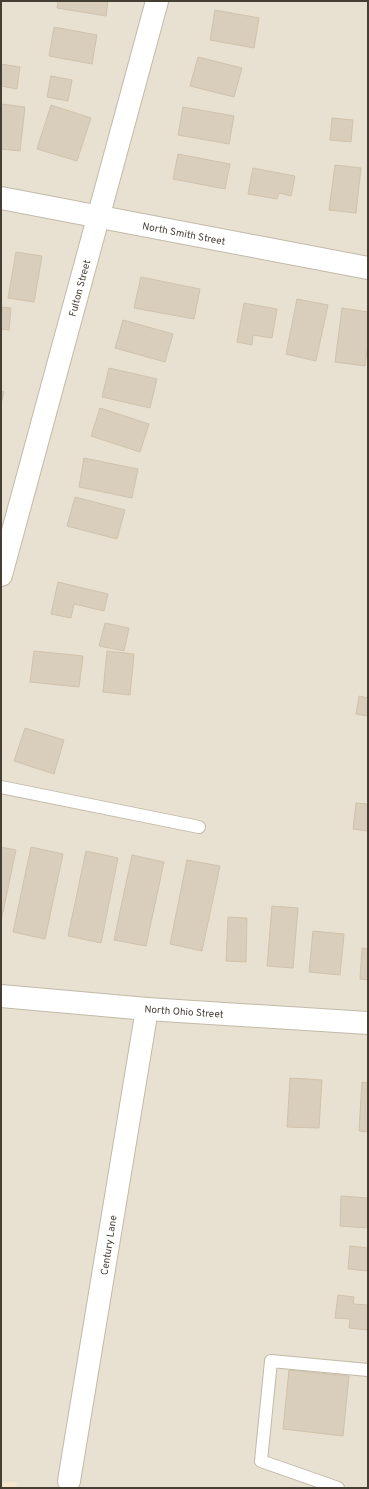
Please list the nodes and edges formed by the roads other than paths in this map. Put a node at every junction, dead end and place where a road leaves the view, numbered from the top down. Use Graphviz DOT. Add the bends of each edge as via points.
graph roads {
  1 [pos="157,1"];
  2 [pos="1,198"];
  3 [pos="98,217"];
  4 [pos="368,268"];
  5 [pos="1,575"];
  6 [pos="1,787"];
  7 [pos="199,827"];
  8 [pos="1,996"];
  9 [pos="147,1009"];
  10 [pos="368,1023"];
  11 [pos="368,1370"];
  12 [pos="69,1481"];
  13 [pos="338,1488"];
  1 -- 3 [label="street, Fulton Street"];
  2 -- 3 [label="street, North Smith Street"];
  3 -- 4 [label="street, North Smith Street"];
  3 -- 5 [label="street, Fulton Street"];
  6 -- 7 [label="lane"];
  8 -- 9 [label="street, North Ohio Street"];
  9 -- 10 [label="street, North Ohio Street"];
  9 -- 12 [label="street, Century Lane"];
  11 -- 13 [label="lane" via="271,1361 261,1461"];
}
